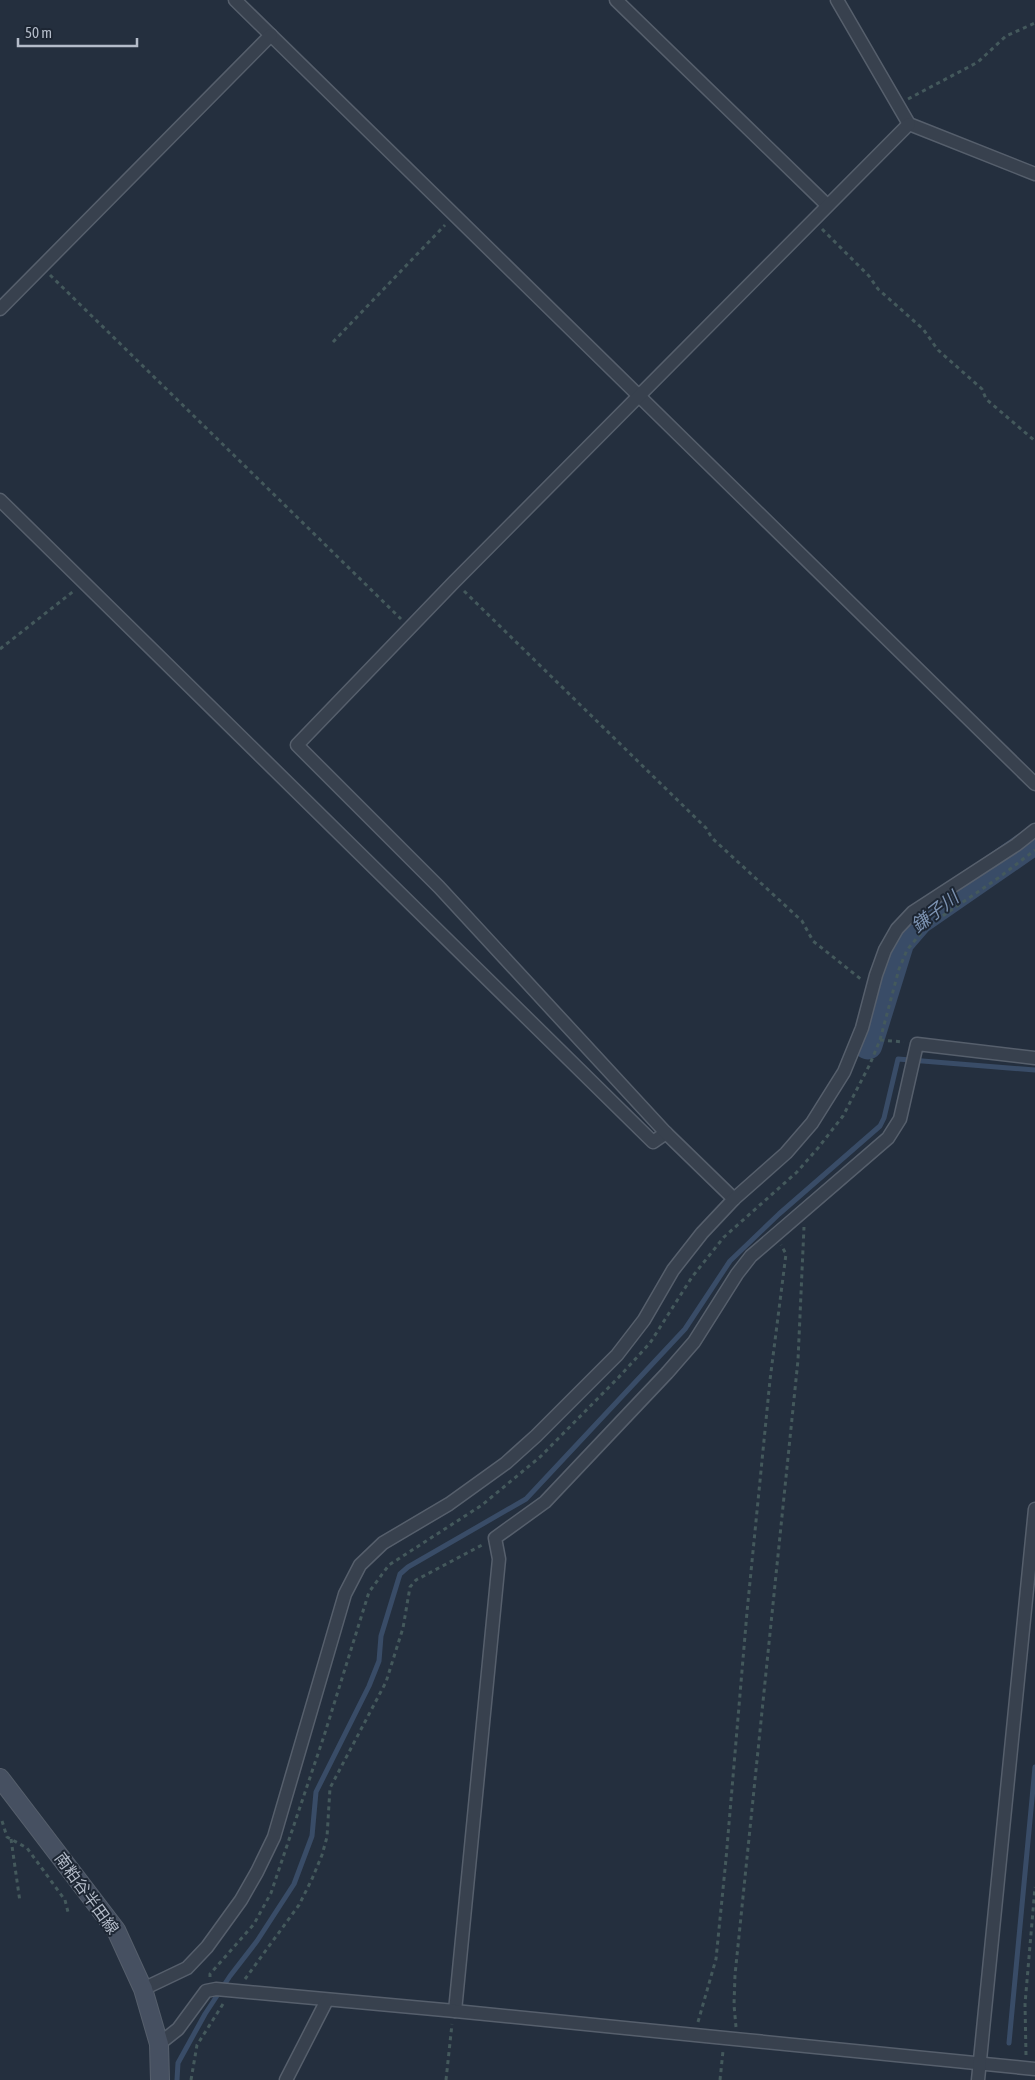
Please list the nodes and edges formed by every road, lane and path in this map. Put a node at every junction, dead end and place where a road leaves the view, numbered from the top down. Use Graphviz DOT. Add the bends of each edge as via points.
graph roads {
  1 [pos="235,0"];
  2 [pos="616,0"];
  3 [pos="837,0"];
  4 [pos="1035,23"];
  5 [pos="271,35"];
  6 [pos="898,105"];
  7 [pos="909,124"];
  8 [pos="1035,174"];
  9 [pos="827,205"];
  10 [pos="454,216"];
  11 [pos="813,219"];
  12 [pos="42,267"];
  13 [pos="0,309"];
  14 [pos="333,342"];
  15 [pos="638,395"];
  16 [pos="1035,441"];
  17 [pos="0,500"];
  18 [pos="86,582"];
  19 [pos="454,582"];
  20 [pos="410,628"];
  21 [pos="0,649"];
  22 [pos="1035,784"];
  23 [pos="1035,830"];
  24 [pos="1035,850"];
  25 [pos="873,986"];
  26 [pos="880,1040"];
  27 [pos="917,1044"];
  28 [pos="1035,1058"];
  29 [pos="854,1096"];
  30 [pos="666,1133"];
  31 [pos="734,1199"];
  32 [pos="802,1212"];
  33 [pos="774,1236"];
  34 [pos="1035,1509"];
  35 [pos="495,1538"];
  36 [pos="1030,1612"];
  37 [pos="2,1784"];
  38 [pos="2,1820"];
  39 [pos="11,1839"];
  40 [pos="1035,1887"];
  41 [pos="20,1902"];
  42 [pos="68,1912"];
  43 [pos="143,1989"];
  44 [pos="225,1991"];
  45 [pos="327,2000"];
  46 [pos="455,2010"];
  47 [pos="696,2035"];
  48 [pos="731,2038"];
  49 [pos="159,2044"];
  50 [pos="980,2064"];
  51 [pos="1031,2069"];
  52 [pos="160,2080"];
  53 [pos="191,2080"];
  54 [pos="286,2080"];
  55 [pos="446,2080"];
  56 [pos="720,2080"];
  57 [pos="978,2080"];
  1 -- 5 [label="street"];
  2 -- 9 [label="street"];
  3 -- 6 [label="street"];
  4 -- 6 [label="path" via="1006,36 978,62"];
  5 -- 10 [label="street"];
  5 -- 12 [label="street"];
  6 -- 7 [label="street"];
  7 -- 8 [label="street"];
  7 -- 9 [label="street"];
  9 -- 11 [label="street"];
  10 -- 14 [label="path"];
  10 -- 15 [label="street"];
  11 -- 15 [label="street"];
  11 -- 16 [label="path" via="878,289 923,330 938,350 982,389 986,398"];
  12 -- 13 [label="street"];
  12 -- 20 [label="path"];
  15 -- 19 [label="street"];
  15 -- 22 [label="street"];
  17 -- 18 [label="street"];
  18 -- 21 [label="path"];
  18 -- 30 [label="street" via="653,1142"];
  19 -- 20 [label="street"];
  19 -- 25 [label="path" via="706,828 712,838 802,921 813,942 866,984"];
  20 -- 30 [label="street" via="298,746 439,887"];
  23 -- 25 [label="street" via="913,912 897,929 885,950"];
  24 -- 26 [label="path" via="915,937 898,969"];
  25 -- 31 [label="street" via="862,1028 844,1072 812,1123 786,1153"];
  26 -- 27 [label="path"];
  26 -- 29 [label="path"];
  27 -- 28 [label="street"];
  27 -- 32 [label="street" via="900,1119 888,1138"];
  30 -- 31 [label="street"];
  31 -- 43 [label="street" via="673,1270 644,1320 617,1355 536,1436 506,1463 449,1504 383,1543 360,1565 345,1594 274,1838 258,1872 207,1947 187,1968"];
  32 -- 33 [label="street"];
  32 -- 48 [label="path" via="798,1360"];
  33 -- 35 [label="street" via="751,1256 737,1274 694,1342 668,1373 545,1502"];
  33 -- 47 [label="path" via="786,1254 770,1380 716,1959"];
  34 -- 36 [label="street"];
  35 -- 44 [label="path" via="416,1580 410,1587 403,1628 386,1682 330,1788 327,1837 312,1879 299,1904 243,1982"];
  35 -- 46 [label="street" via="499,1559"];
  36 -- 50 [label="street"];
  37 -- 43 [label="main road, 南粕谷半田線" via="116,1930"];
  38 -- 39 [label="path" via="5,1834"];
  39 -- 41 [label="path"];
  39 -- 42 [label="path" via="27,1848 65,1900"];
  40 -- 51 [label="path" via="1025,2004"];
  43 -- 49 [label="main road, 南粕谷半田線"];
  44 -- 45 [label="street"];
  44 -- 49 [label="street" via="206,1991 178,2029"];
  44 -- 53 [label="path" via="197,2045"];
  45 -- 46 [label="street"];
  45 -- 54 [label="street"];
  46 -- 47 [label="street"];
  46 -- 55 [label="path"];
  47 -- 48 [label="street"];
  48 -- 50 [label="street"];
  48 -- 56 [label="path"];
  49 -- 52 [label="main road, 南粕谷半田線"];
  50 -- 51 [label="street"];
  50 -- 57 [label="street"];
}
